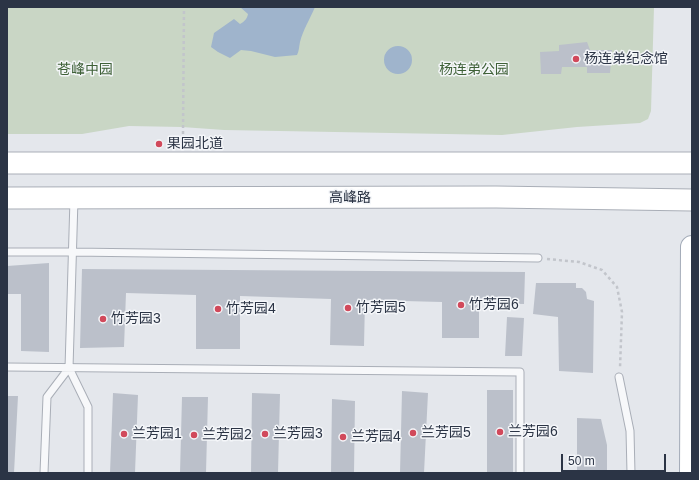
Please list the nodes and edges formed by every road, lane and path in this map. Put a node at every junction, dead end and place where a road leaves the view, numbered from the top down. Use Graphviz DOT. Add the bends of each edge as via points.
graph roads {
  1 [pos="184,7"];
  2 [pos="183,134"];
  3 [pos="7,163"];
  4 [pos="692,163"];
  5 [pos="7,198"];
  6 [pos="74,199"];
  7 [pos="692,200"];
  8 [pos="692,247"];
  9 [pos="7,252"];
  10 [pos="72,252"];
  11 [pos="538,258"];
  12 [pos="7,367"];
  13 [pos="69,368"];
  14 [pos="619,378"];
  15 [pos="44,473"];
  16 [pos="88,473"];
  17 [pos="520,473"];
  18 [pos="631,473"];
  19 [pos="691,473"];
  1 -- 2 [label="path"];
  3 -- 4 [label="main road"];
  5 -- 6 [label="main road, 高峰路"];
  6 -- 7 [label="main road, 高峰路" via="496,197"];
  6 -- 10 [label="lane"];
  8 -- 19 [label="main road"];
  9 -- 10 [label="lane"];
  10 -- 11 [label="lane"];
  10 -- 13 [label="lane"];
  11 -- 14 [label="path" via="579,262 602,270 617,287 622,312"];
  12 -- 13 [label="lane"];
  13 -- 15 [label="lane" via="47,397"];
  13 -- 16 [label="lane" via="88,407"];
  13 -- 17 [label="lane" via="520,372"];
  14 -- 18 [label="lane" via="630,431"];
}
